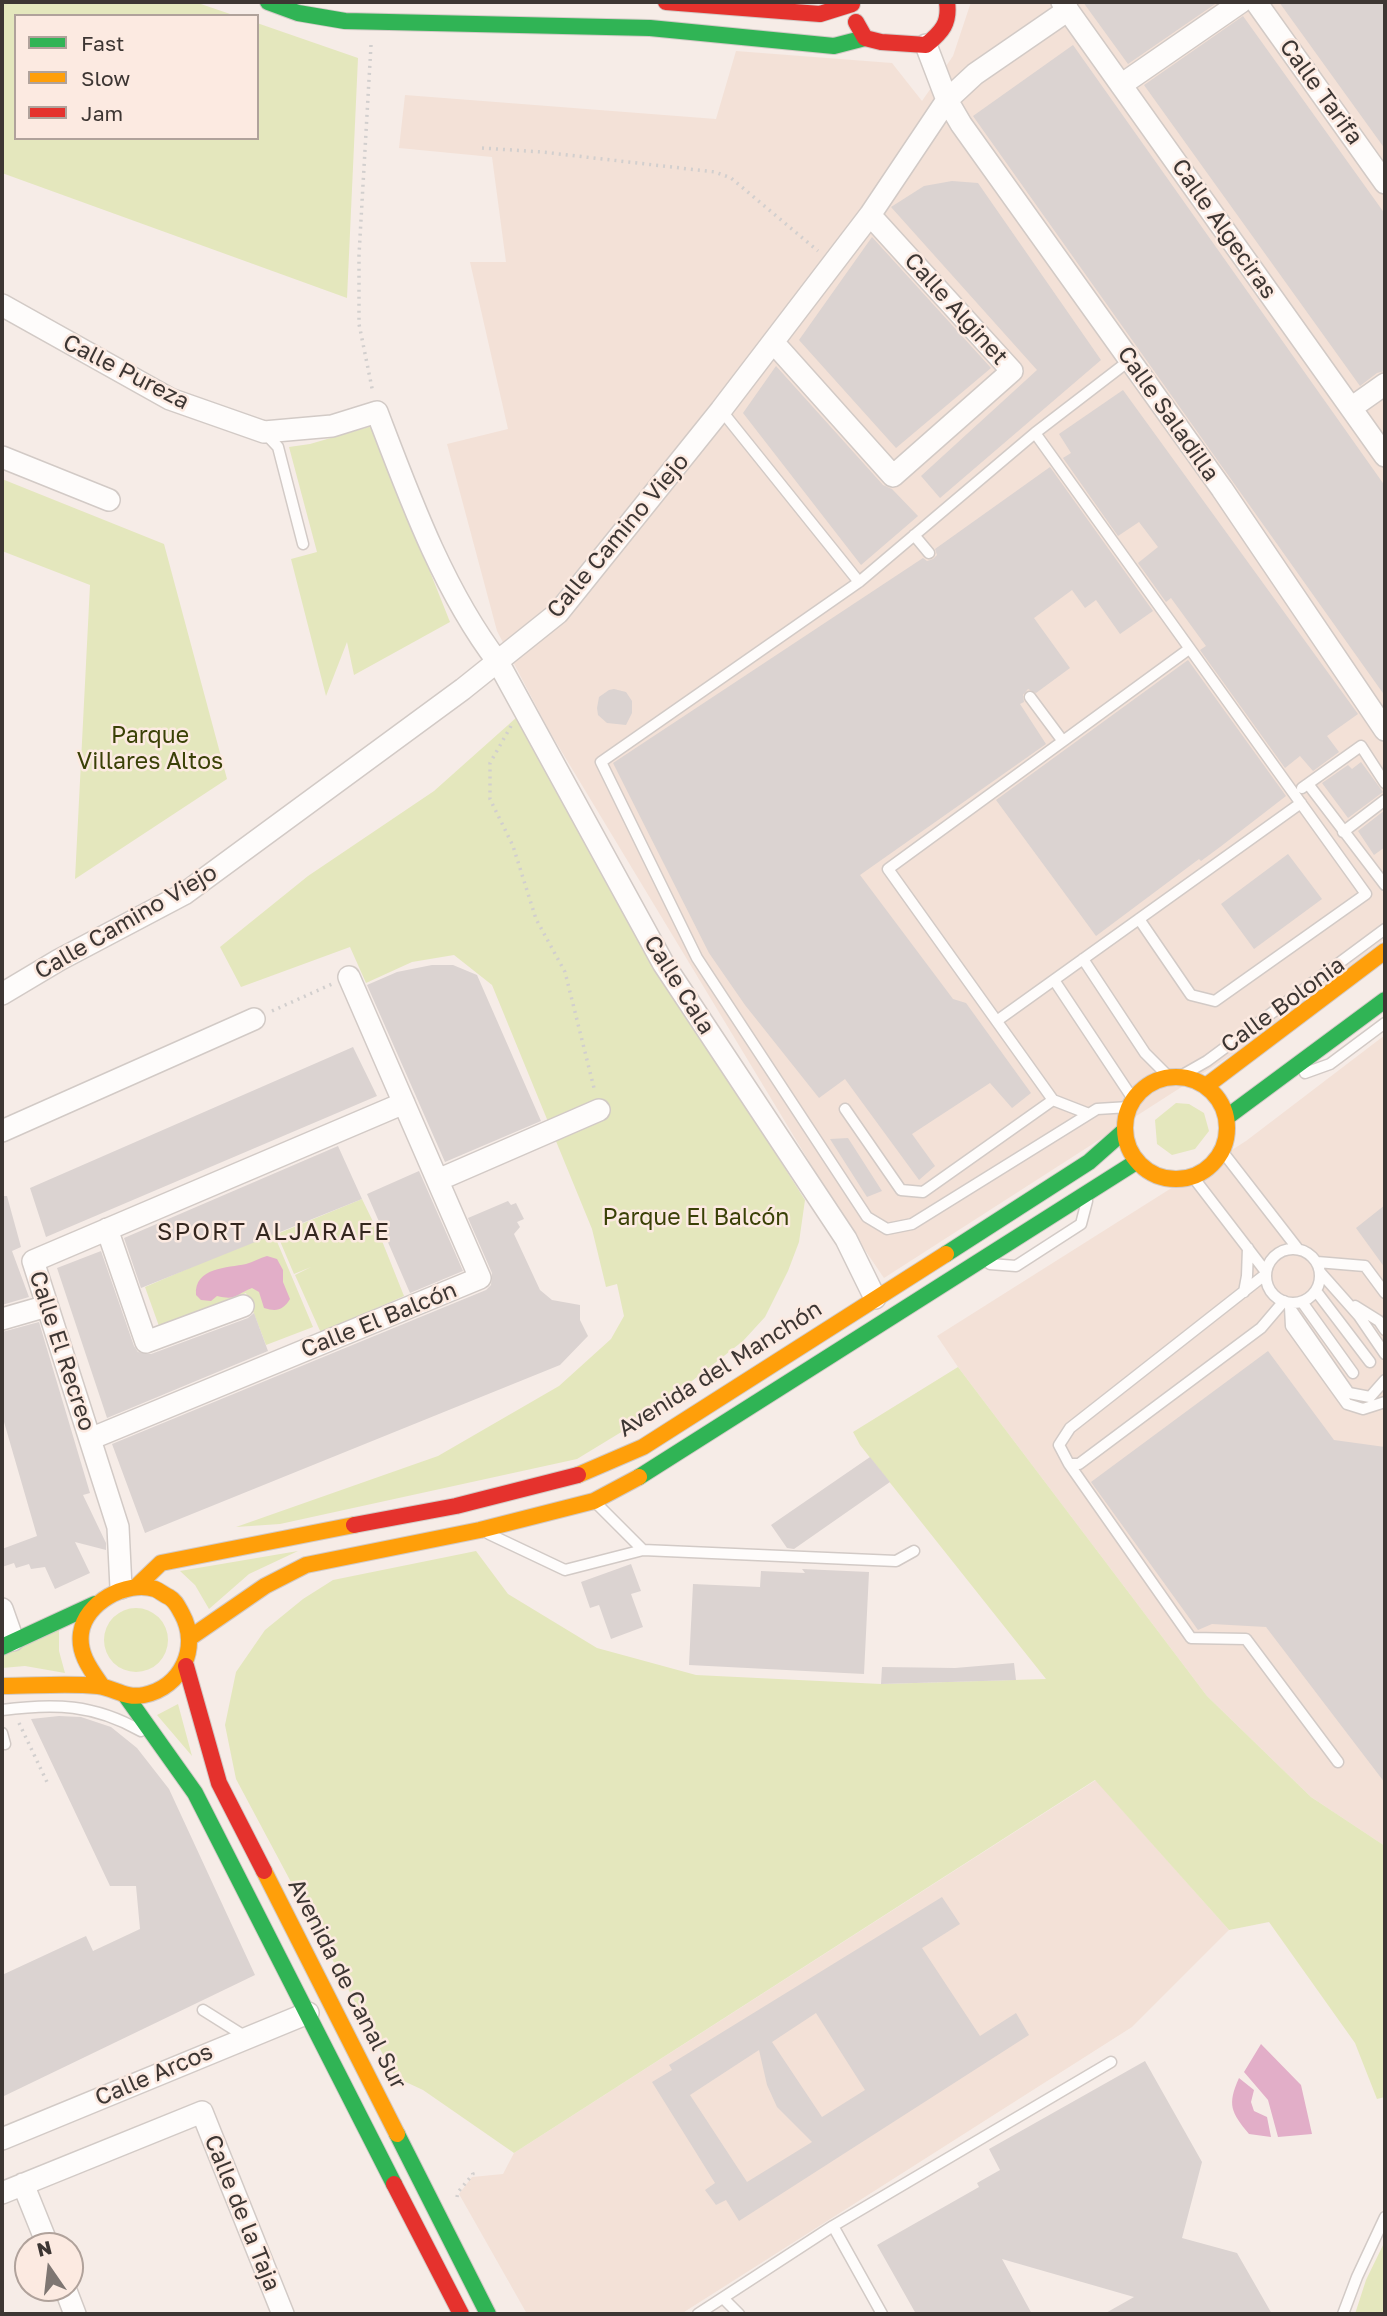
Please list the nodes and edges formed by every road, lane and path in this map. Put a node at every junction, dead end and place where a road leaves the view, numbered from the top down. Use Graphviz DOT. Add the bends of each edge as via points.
graph roads {
  1 [pos="268,2"];
  2 [pos="666,2"];
  3 [pos="947,2"];
  4 [pos="1241,2"];
  5 [pos="1256,2"];
  6 [pos="853,3"];
  7 [pos="1065,6"];
  8 [pos="373,21"];
  9 [pos="865,38"];
  10 [pos="926,45"];
  11 [pos="1121,85"];
  12 [pos="947,100"];
  13 [pos="482,148"];
  14 [pos="1385,183"];
  15 [pos="870,215"];
  16 [pos="833,263"];
  17 [pos="2,305"];
  18 [pos="773,342"];
  19 [pos="1130,359"];
  20 [pos="1385,384"];
  21 [pos="1351,408"];
  22 [pos="721,410"];
  23 [pos="377,412"];
  24 [pos="264,432"];
  25 [pos="1035,433"];
  26 [pos="1385,456"];
  27 [pos="2,457"];
  28 [pos="109,500"];
  29 [pos="914,535"];
  30 [pos="303,544"];
  31 [pos="929,553"];
  32 [pos="859,582"];
  33 [pos="1189,649"];
  34 [pos="498,662"];
  35 [pos="1030,697"];
  36 [pos="517,717"];
  37 [pos="1385,730"];
  38 [pos="1062,740"];
  39 [pos="1385,783"];
  40 [pos="1308,784"];
  41 [pos="1298,798"];
  42 [pos="1385,800"];
  43 [pos="1343,832"];
  44 [pos="1385,865"];
  45 [pos="1375,872"];
  46 [pos="1384,884"];
  47 [pos="1366,894"];
  48 [pos="1139,919"];
  49 [pos="1385,929"];
  50 [pos="1385,951"];
  51 [pos="1083,959"];
  52 [pos="349,977"];
  53 [pos="1054,980"];
  54 [pos="2,994"];
  55 [pos="1385,1000"];
  56 [pos="254,1019"];
  57 [pos="998,1020"];
  58 [pos="1385,1023"];
  59 [pos="1174,1077"];
  60 [pos="1272,1084"];
  61 [pos="1206,1086"];
  62 [pos="1053,1100"];
  63 [pos="404,1103"];
  64 [pos="1131,1103"];
  65 [pos="845,1109"];
  66 [pos="599,1110"];
  67 [pos="1089,1114"];
  68 [pos="1227,1117"];
  69 [pos="2,1131"];
  70 [pos="1124,1131"];
  71 [pos="1222,1151"];
  72 [pos="1136,1162"];
  73 [pos="1193,1177"];
  74 [pos="438,1181"];
  75 [pos="923,1192"];
  76 [pos="934,1210"];
  77 [pos="107,1229"];
  78 [pos="1248,1248"];
  79 [pos="1298,1249"];
  80 [pos="1319,1267"];
  81 [pos="1266,1273"];
  82 [pos="1316,1291"];
  83 [pos="1244,1292"];
  84 [pos="1385,1293"];
  85 [pos="875,1298"];
  86 [pos="1342,1298"];
  87 [pos="1302,1302"];
  88 [pos="1287,1304"];
  89 [pos="47,1306"];
  90 [pos="243,1306"];
  91 [pos="2,1319"];
  92 [pos="1385,1330"];
  93 [pos="1385,1354"];
  94 [pos="1370,1362"];
  95 [pos="1353,1373"];
  96 [pos="1385,1380"];
  97 [pos="1385,1402"];
  98 [pos="90,1439"];
  99 [pos="1069,1464"];
  100 [pos="594,1501"];
  101 [pos="480,1530"];
  102 [pos="643,1550"];
  103 [pos="914,1551"];
  104 [pos="129,1587"];
  105 [pos="95,1604"];
  106 [pos="2,1609"];
  107 [pos="191,1637"];
  108 [pos="7,1644"];
  109 [pos="186,1666"];
  110 [pos="2,1686"];
  111 [pos="26,1686"];
  112 [pos="102,1686"];
  113 [pos="126,1696"];
  114 [pos="2,1698"];
  115 [pos="7,1709"];
  116 [pos="2,1717"];
  117 [pos="2,1732"];
  118 [pos="26,1739"];
  119 [pos="2,1740"];
  120 [pos="158,1742"];
  121 [pos="1338,1762"];
  122 [pos="47,1782"];
  123 [pos="203,2010"];
  124 [pos="308,2013"];
  125 [pos="246,2037"];
  126 [pos="1111,2062"];
  127 [pos="2,2139"];
  128 [pos="471,2169"];
  129 [pos="23,2184"];
  130 [pos="2,2193"];
  131 [pos="456,2200"];
  132 [pos="1385,2217"];
  133 [pos="833,2226"];
  134 [pos="42,2232"];
  135 [pos="723,2298"];
  136 [pos="283,2314"];
  137 [pos="461,2314"];
  138 [pos="488,2314"];
  139 [pos="698,2314"];
  140 [pos="739,2314"];
  141 [pos="882,2314"];
  142 [pos="1343,2314"];
  1 -- 8 [label="main road" via="298,13"];
  2 -- 6 [label="main road" via="820,14"];
  3 -- 10 [label="main road" via="944,31"];
  4 -- 11 [label="street"];
  5 -- 14 [label="street, Calle Tarifa"];
  6 -- 9 [label="main road" via="855,21"];
  7 -- 11 [label="street, Calle Algeciras"];
  7 -- 12 [label="street, Calle Camino Viejo"];
  8 -- 9 [label="main road" via="650,28 835,46"];
  8 -- 23 [label="path" via="359,324"];
  9 -- 10 [label="main road"];
  10 -- 12 [label="street"];
  11 -- 21 [label="street, Calle Algeciras"];
  12 -- 15 [label="street, Calle Camino Viejo"];
  12 -- 19 [label="street, Calle Saladilla"];
  13 -- 16 [label="path" via="715,172 731,178"];
  15 -- 16 [label="street, Calle Camino Viejo"];
  15 -- 18 [label="street, Calle Alginet" via="1012,371 893,476"];
  16 -- 18 [label="street, Calle Camino Viejo"];
  17 -- 24 [label="street, Calle Pureza" via="170,399"];
  18 -- 22 [label="street, Calle Camino Viejo"];
  19 -- 25 [label="lane"];
  19 -- 37 [label="street, Calle Saladilla"];
  20 -- 21 [label="street"];
  21 -- 26 [label="street, Calle Algeciras"];
  22 -- 32 [label="lane"];
  22 -- 34 [label="street, Calle Camino Viejo" via="558,614"];
  23 -- 24 [label="street, Calle Pureza" via="332,426"];
  23 -- 34 [label="street, Calle Cala" via="415,513 476,633"];
  24 -- 30 [label="lane" via="278,447"];
  25 -- 29 [label="lane"];
  25 -- 33 [label="lane"];
  27 -- 28 [label="street"];
  29 -- 31 [label="lane"];
  29 -- 32 [label="lane"];
  32 -- 76 [label="lane" via="601,762 697,958 867,1217 887,1228 912,1224"];
  33 -- 38 [label="lane"];
  33 -- 41 [label="lane"];
  34 -- 54 [label="street, Calle Camino Viejo" via="184,894"];
  34 -- 85 [label="street, Calle Cala" via="663,963 846,1239"];
  35 -- 38 [label="lane"];
  36 -- 66 [label="path" via="490,763 491,799 513,846 536,919 565,972"];
  38 -- 57 [label="lane" via="888,869"];
  39 -- 40 [label="lane" via="1360,746"];
  40 -- 41 [label="lane"];
  40 -- 43 [label="lane"];
  41 -- 47 [label="lane"];
  41 -- 48 [label="lane"];
  42 -- 43 [label="lane"];
  43 -- 45 [label="lane"];
  44 -- 45 [label="lane"];
  45 -- 46 [label="lane"];
  46 -- 47 [label="lane"];
  47 -- 48 [label="lane" via="1215,1001 1191,995"];
  48 -- 51 [label="lane"];
  49 -- 59 [label="lane, Calle Bolonia" via="1207,1061"];
  50 -- 61 [label="main road"];
  51 -- 53 [label="lane"];
  51 -- 59 [label="lane" via="1145,1053"];
  52 -- 56 [label="path"];
  52 -- 63 [label="street, Calle El Balcón"];
  53 -- 57 [label="lane"];
  53 -- 64 [label="lane"];
  55 -- 60 [label="main road"];
  56 -- 69 [label="street"];
  57 -- 62 [label="lane"];
  58 -- 60 [label="lane" via="1330,1065"];
  59 -- 61 [label="main road"];
  59 -- 64 [label="main road" via="1149,1084"];
  60 -- 68 [label="main road"];
  61 -- 68 [label="main road" via="1216,1094"];
  62 -- 67 [label="lane"];
  62 -- 75 [label="lane"];
  63 -- 74 [label="street, Calle El Balcón"];
  63 -- 77 [label="street, Calle El Recreo"];
  64 -- 67 [label="lane"];
  64 -- 70 [label="main road"];
  65 -- 75 [label="lane" via="901,1190"];
  66 -- 74 [label="street"];
  67 -- 76 [label="lane"];
  68 -- 71 [label="main road"];
  70 -- 72 [label="main road"];
  70 -- 85 [label="main road, Avenida del Manchón" via="1089,1162"];
  71 -- 73 [label="main road" via="1205,1171"];
  71 -- 79 [label="lane"];
  72 -- 73 [label="main road" via="1163,1178"];
  72 -- 100 [label="main road" via="653,1471"];
  73 -- 78 [label="lane"];
  74 -- 98 [label="street, Calle El Balcón" via="480,1278"];
  75 -- 76 [label="lane"];
  77 -- 89 [label="street, Calle El Recreo" via="33,1261"];
  77 -- 90 [label="street" via="146,1342"];
  78 -- 81 [label="lane"];
  78 -- 83 [label="lane"];
  79 -- 80 [label="lane"];
  79 -- 81 [label="lane" via="1274,1256"];
  80 -- 82 [label="lane"];
  80 -- 84 [label="lane" via="1365,1266"];
  80 -- 86 [label="lane"];
  81 -- 83 [label="lane"];
  81 -- 88 [label="lane" via="1272,1293"];
  82 -- 87 [label="lane"];
  82 -- 94 [label="lane"];
  83 -- 99 [label="lane" via="1070,1428 1059,1445"];
  85 -- 104 [label="main road, Avenida del Manchón" via="643,1447 577,1476 456,1506 160,1563"];
  86 -- 92 [label="lane" via="1379,1321"];
  86 -- 93 [label="lane"];
  87 -- 88 [label="lane"];
  87 -- 95 [label="lane"];
  88 -- 96 [label="lane" via="1349,1393 1370,1397"];
  88 -- 97 [label="lane" via="1291,1326 1347,1404 1363,1409"];
  88 -- 99 [label="lane" via="1079,1464"];
  89 -- 91 [label="street"];
  89 -- 98 [label="street, Calle El Recreo"];
  98 -- 104 [label="street, Calle El Recreo" via="118,1527"];
  99 -- 121 [label="lane" via="1191,1638 1246,1639"];
  100 -- 101 [label="main road"];
  100 -- 102 [label="lane"];
  101 -- 102 [label="lane" via="565,1570"];
  101 -- 107 [label="main road" via="306,1565 265,1586"];
  102 -- 103 [label="lane" via="896,1561"];
  104 -- 105 [label="main road"];
  104 -- 107 [label="main road" via="155,1589 168,1597 179,1607"];
  105 -- 108 [label="main road"];
  105 -- 112 [label="main road" via="82,1628 81,1651 89,1673"];
  106 -- 108 [label="street"];
  107 -- 109 [label="main road"];
  109 -- 113 [label="main road" via="171,1684 150,1695"];
  109 -- 138 [label="main road, Avenida de Canal Sur" via="219,1783"];
  110 -- 111 [label="main road"];
  111 -- 112 [label="main road"];
  111 -- 114 [label="lane"];
  112 -- 113 [label="main road"];
  113 -- 120 [label="main road"];
  115 -- 116 [label="lane"];
  115 -- 120 [label="lane" via="70,1705 102,1712"];
  117 -- 119 [label="lane" via="5,1744"];
  118 -- 122 [label="path"];
  120 -- 124 [label="main road" via="195,1793"];
  123 -- 125 [label="lane"];
  124 -- 125 [label="street, Calle Arcos"];
  124 -- 137 [label="main road"];
  125 -- 127 [label="street, Calle Arcos"];
  126 -- 133 [label="lane"];
  128 -- 131 [label="path" via="473,2174"];
  129 -- 130 [label="street"];
  129 -- 134 [label="street"];
  129 -- 136 [label="street, Calle de la Taja" via="202,2112"];
  132 -- 142 [label="lane"];
  133 -- 135 [label="lane"];
  133 -- 141 [label="lane"];
  135 -- 139 [label="lane"];
  135 -- 140 [label="lane"];
}
